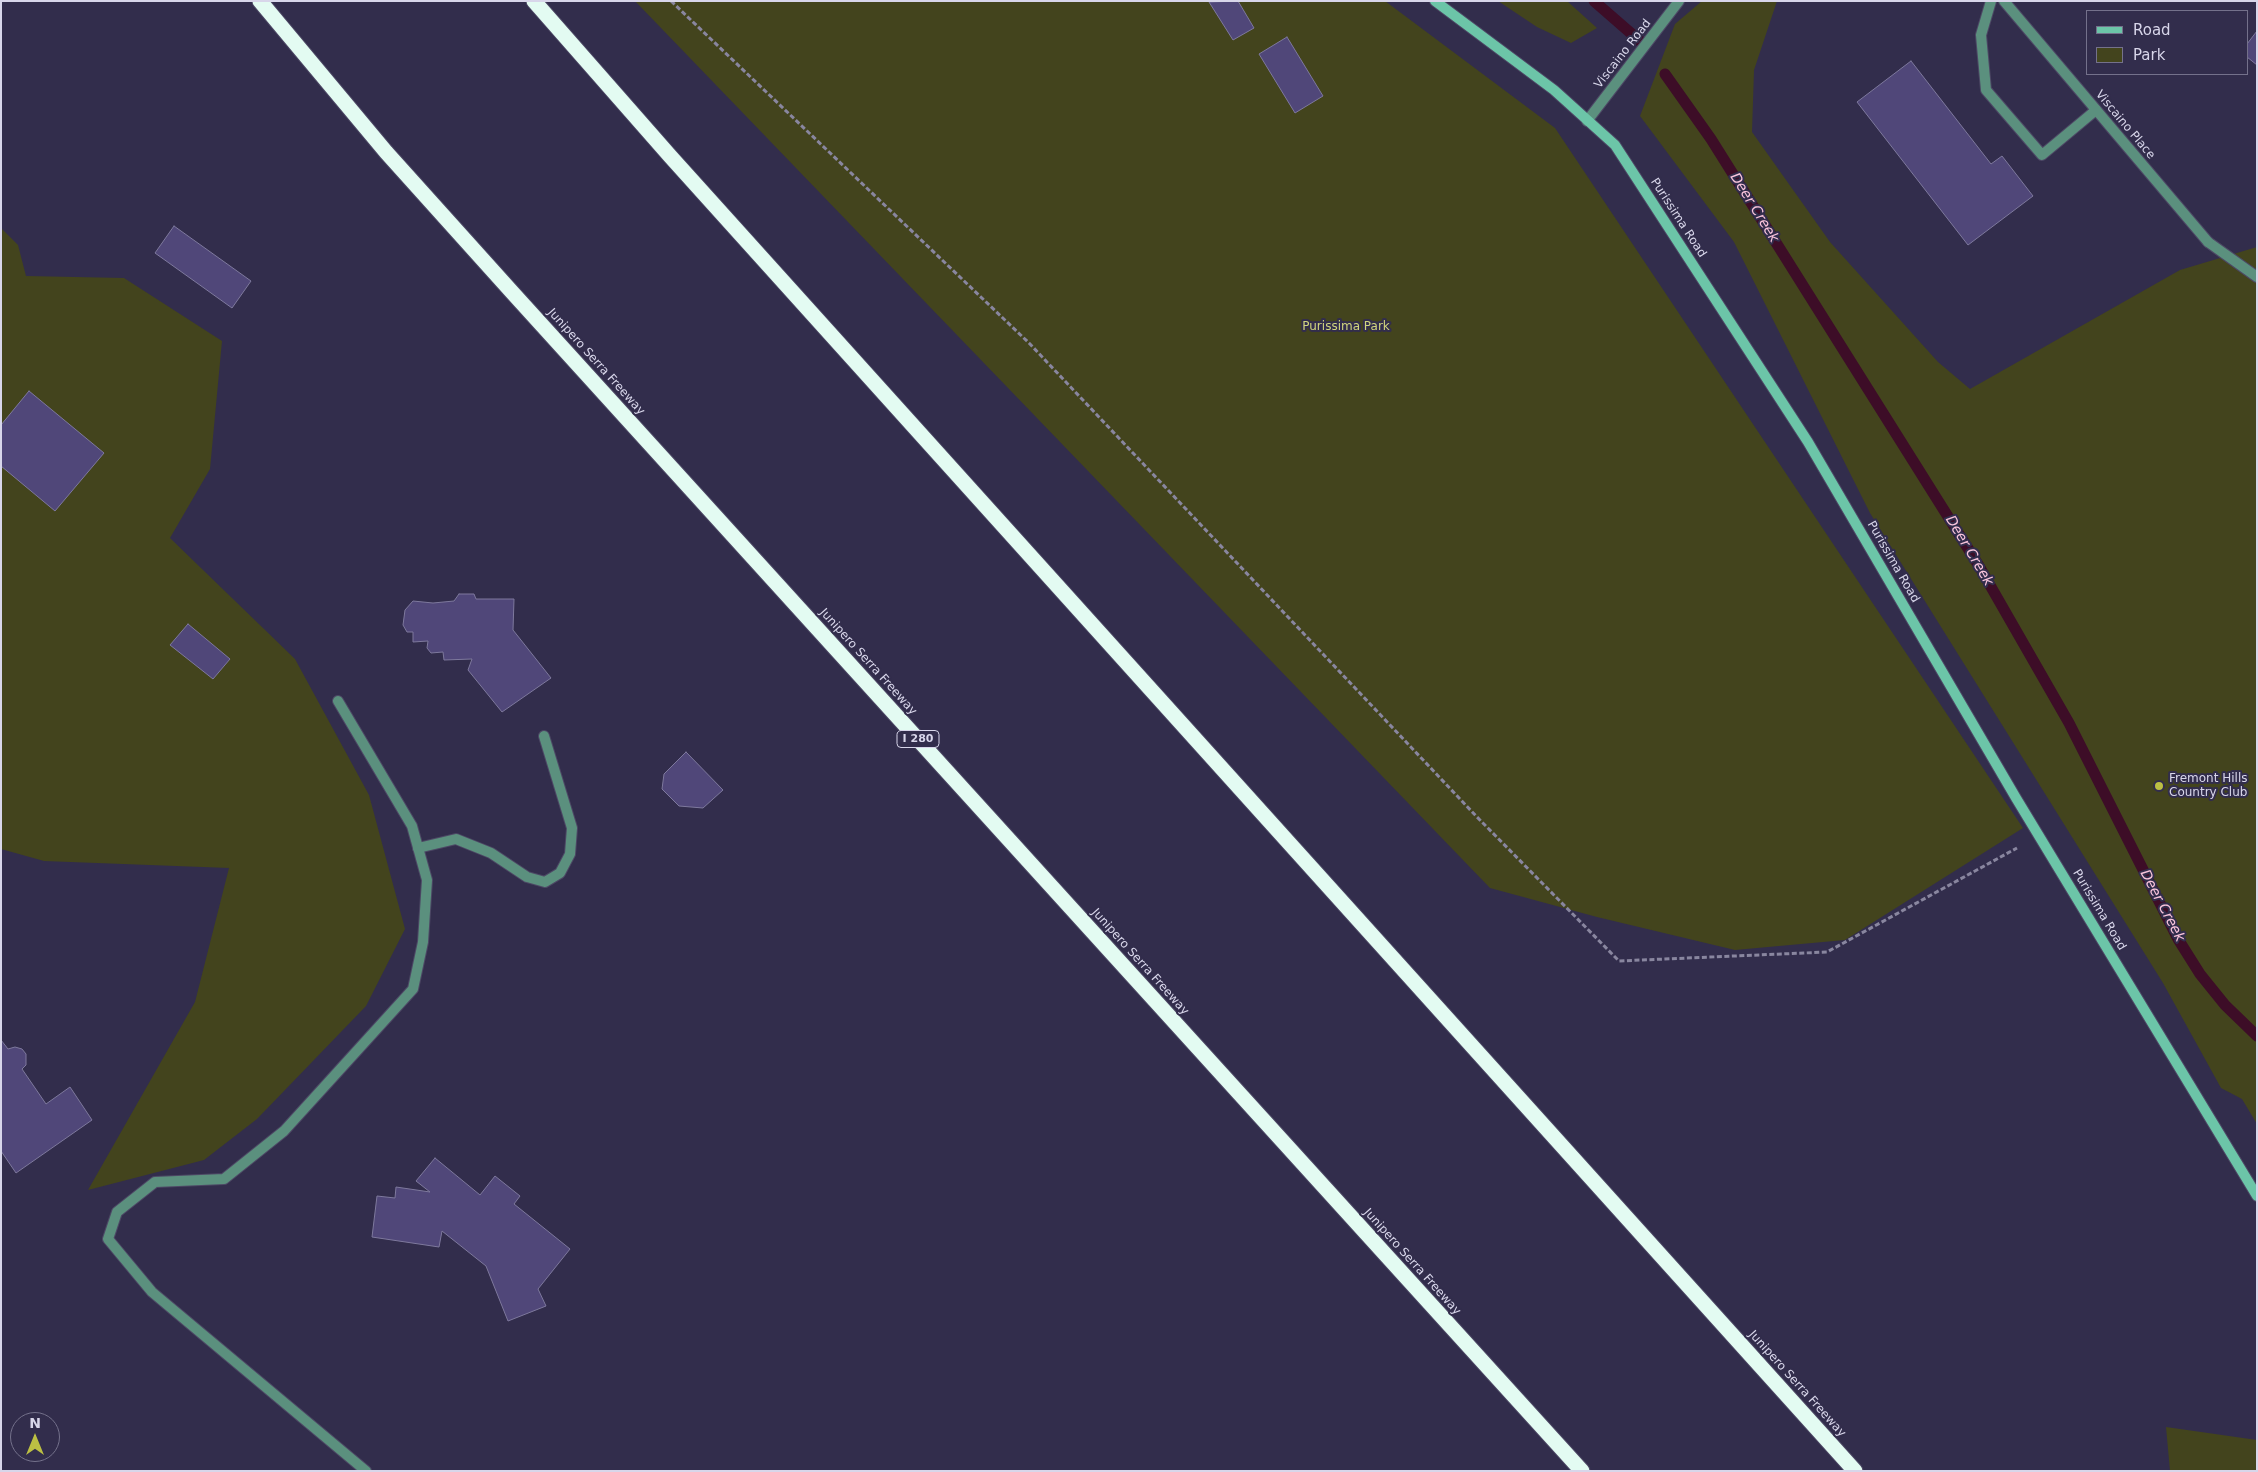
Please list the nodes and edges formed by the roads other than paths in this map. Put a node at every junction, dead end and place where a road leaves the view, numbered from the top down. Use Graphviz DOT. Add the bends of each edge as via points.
graph roads {
  1 [pos="260,1"];
  2 [pos="534,1"];
  3 [pos="1435,1"];
  4 [pos="1679,1"];
  5 [pos="1991,1"];
  6 [pos="2004,1"];
  7 [pos="2096,110"];
  8 [pos="1587,121"];
  9 [pos="2257,277"];
  10 [pos="338,701"];
  11 [pos="544,736"];
  12 [pos="418,848"];
  13 [pos="2257,1196"];
  14 [pos="366,1471"];
  15 [pos="1582,1471"];
  16 [pos="1855,1471"];
  1 -- 15 [label="highway, Junipero Serra Freeway / I 280" via="386,152"];
  2 -- 16 [label="highway, Junipero Serra Freeway" via="676,163"];
  3 -- 8 [label="street, Purissima Road" via="1554,90"];
  4 -- 8 [label="street, Viscaino Road"];
  5 -- 7 [label="street" via="1981,35 1986,90 2042,155"];
  6 -- 7 [label="street, Viscaino Place"];
  7 -- 9 [label="street, Viscaino Place" via="2208,242"];
  8 -- 13 [label="street, Purissima Road" via="1616,144 1808,442"];
  10 -- 12 [label="street" via="412,826"];
  11 -- 12 [label="street" via="572,828 570,854 560,874 545,882 527,876 491,853 456,839"];
  12 -- 14 [label="street" via="427,880 423,942 414,990 284,1130 232,1173 224,1179 155,1182 117,1212 108,1239 152,1292"];
}
